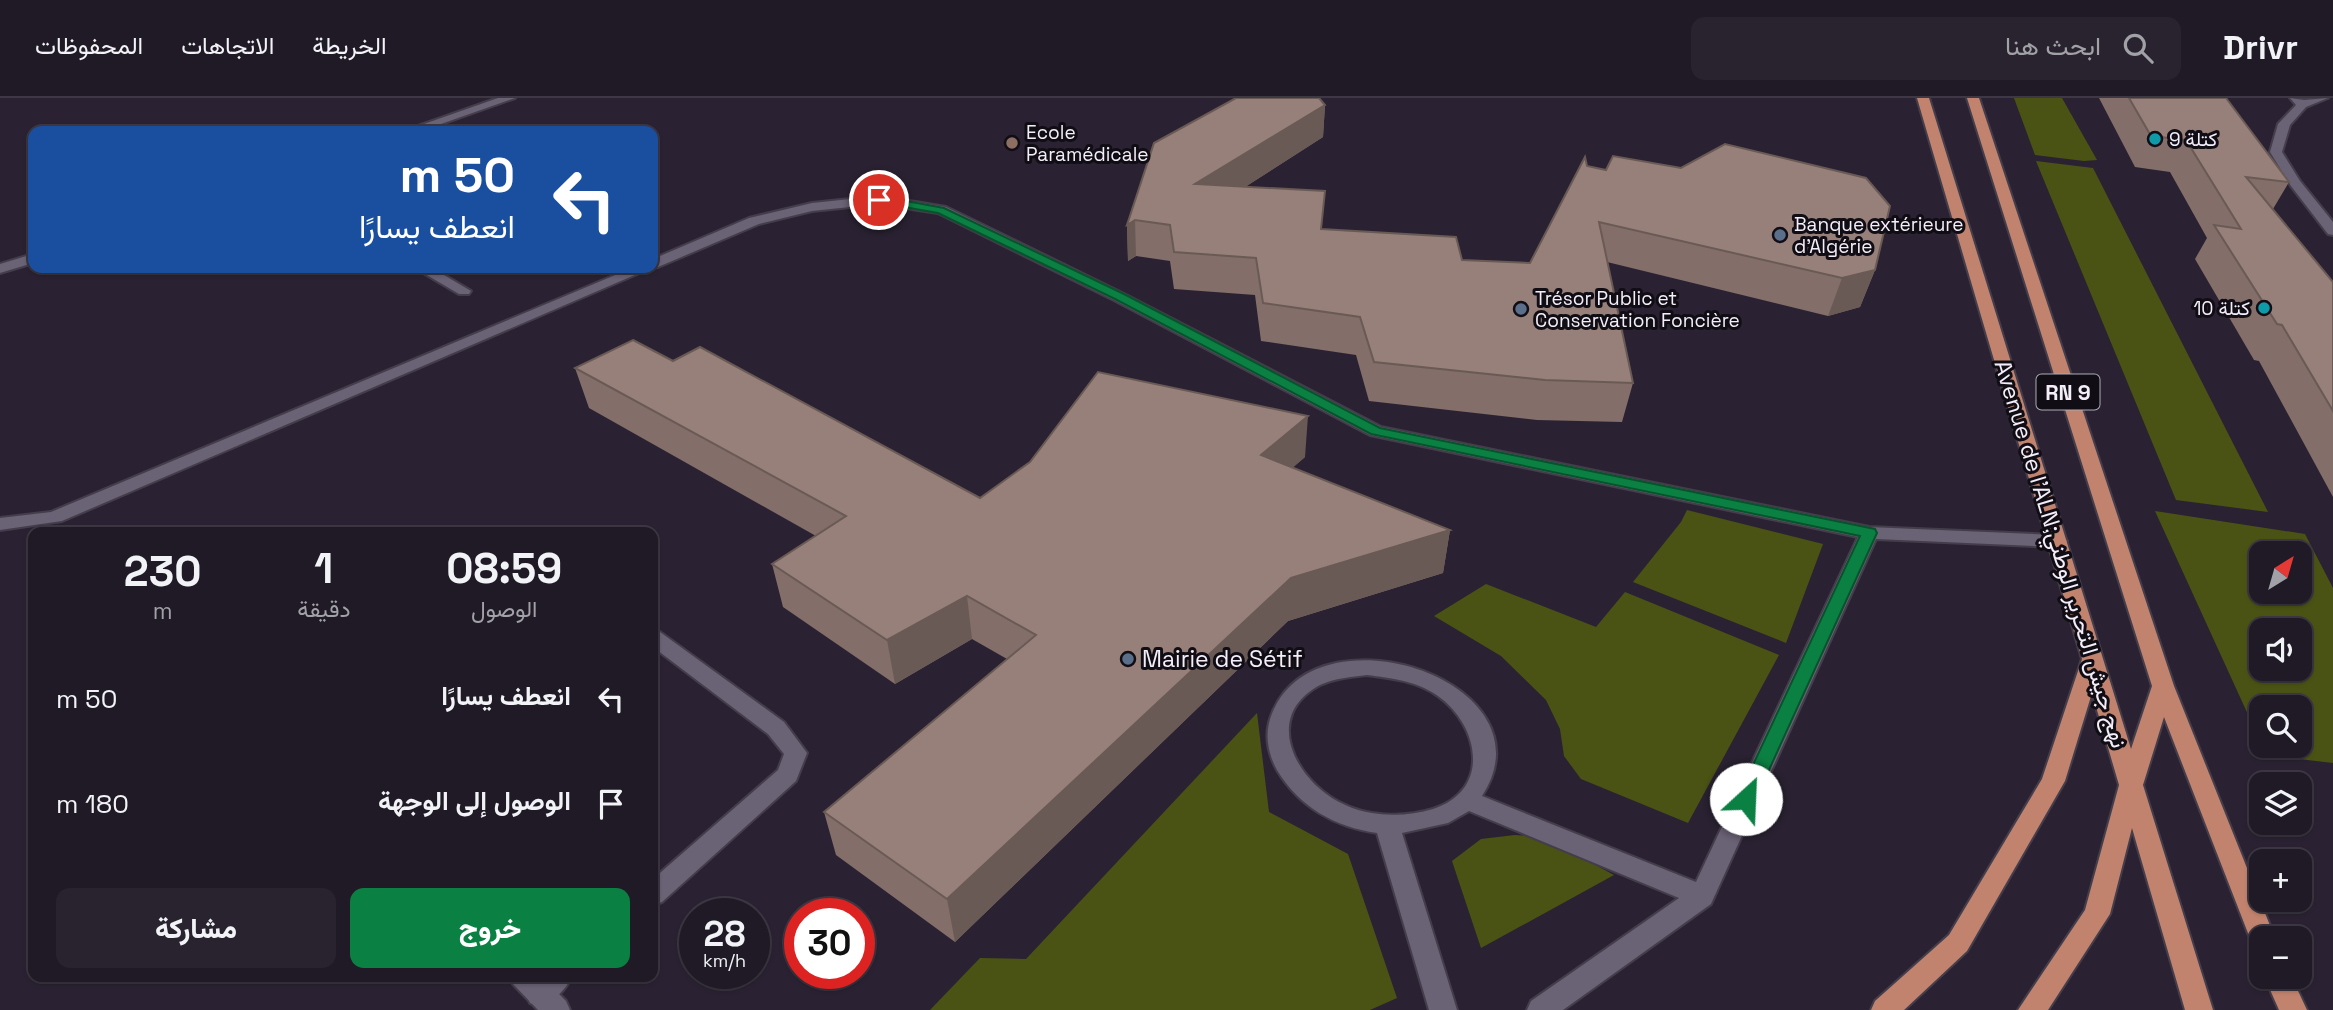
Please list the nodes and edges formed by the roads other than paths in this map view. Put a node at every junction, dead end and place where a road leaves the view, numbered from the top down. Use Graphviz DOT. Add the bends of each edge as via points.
graph roads {
  1 [pos="509,98"];
  2 [pos="1923,98"];
  3 [pos="1973,98"];
  4 [pos="2322,98"];
  5 [pos="2299,101"];
  6 [pos="425,126"];
  7 [pos="2331,228"];
  8 [pos="658,250"];
  9 [pos="671,256"];
  10 [pos="28,260"];
  11 [pos="658,262"];
  12 [pos="0,269"];
  13 [pos="431,273"];
  14 [pos="632,273"];
  15 [pos="464,291"];
  16 [pos="55,517"];
  17 [pos="0,524"];
  18 [pos="65,527"];
  19 [pos="1869,533"];
  20 [pos="2057,541"];
  21 [pos="658,641"];
  22 [pos="2093,658"];
  23 [pos="2163,686"];
  24 [pos="2131,785"];
  25 [pos="1467,800"];
  26 [pos="1387,825"];
  27 [pos="658,890"];
  28 [pos="1702,896"];
  29 [pos="2257,926"];
  30 [pos="2283,989"];
  31 [pos="1443,1010"];
  32 [pos="1541,1010"];
  33 [pos="1885,1010"];
  34 [pos="2032,1010"];
  35 [pos="2199,1010"];
  36 [pos="2293,1010"];
  1 -- 6 [label="street"];
  2 -- 20 [label="main road, Avenue de l'ALN;نهج جيش التحرير الوطني / RN 9"];
  3 -- 23 [label="main road, RN 9"];
  4 -- 5 [label="street"];
  5 -- 7 [label="street" via="2284,124 2276,152"];
  8 -- 9 [label="street"];
  9 -- 11 [label="street"];
  9 -- 19 [label="street" via="754,221 812,207 879,200 940,210 1376,431"];
  10 -- 12 [label="street"];
  13 -- 15 [label="lane"];
  14 -- 16 [label="street"];
  16 -- 17 [label="street"];
  16 -- 18 [label="street"];
  19 -- 20 [label="street"];
  19 -- 28 [label="street"];
  20 -- 22 [label="main road, Avenue de l'ALN;نهج جيش التحرير الوطني / RN 9"];
  21 -- 27 [label="street" via="776,728 796,753 788,775"];
  22 -- 24 [label="main road, Avenue de l'ALN;نهج جيش التحرير الوطني / RN 9"];
  22 -- 33 [label="main road" via="2053,781 1958,943"];
  23 -- 24 [label="main road"];
  23 -- 29 [label="main road, RN 9"];
  24 -- 34 [label="main road" via="2097,914"];
  24 -- 35 [label="main road, Avenue de l'ALN;نهج جيش التحرير الوطني / RN 9"];
  25 -- 26 [label="street" via="1446,815"];
  25 -- 26 [label="street" via="1483,777 1487,750 1478,724 1459,701 1432,682 1400,671 1367,667 1307,683 1287,703 1277,726 1279,752 1293,779 1317,802 1350,817"];
  25 -- 28 [label="street"];
  26 -- 31 [label="street"];
  28 -- 32 [label="street"];
  30 -- 36 [label="main road"];
}
